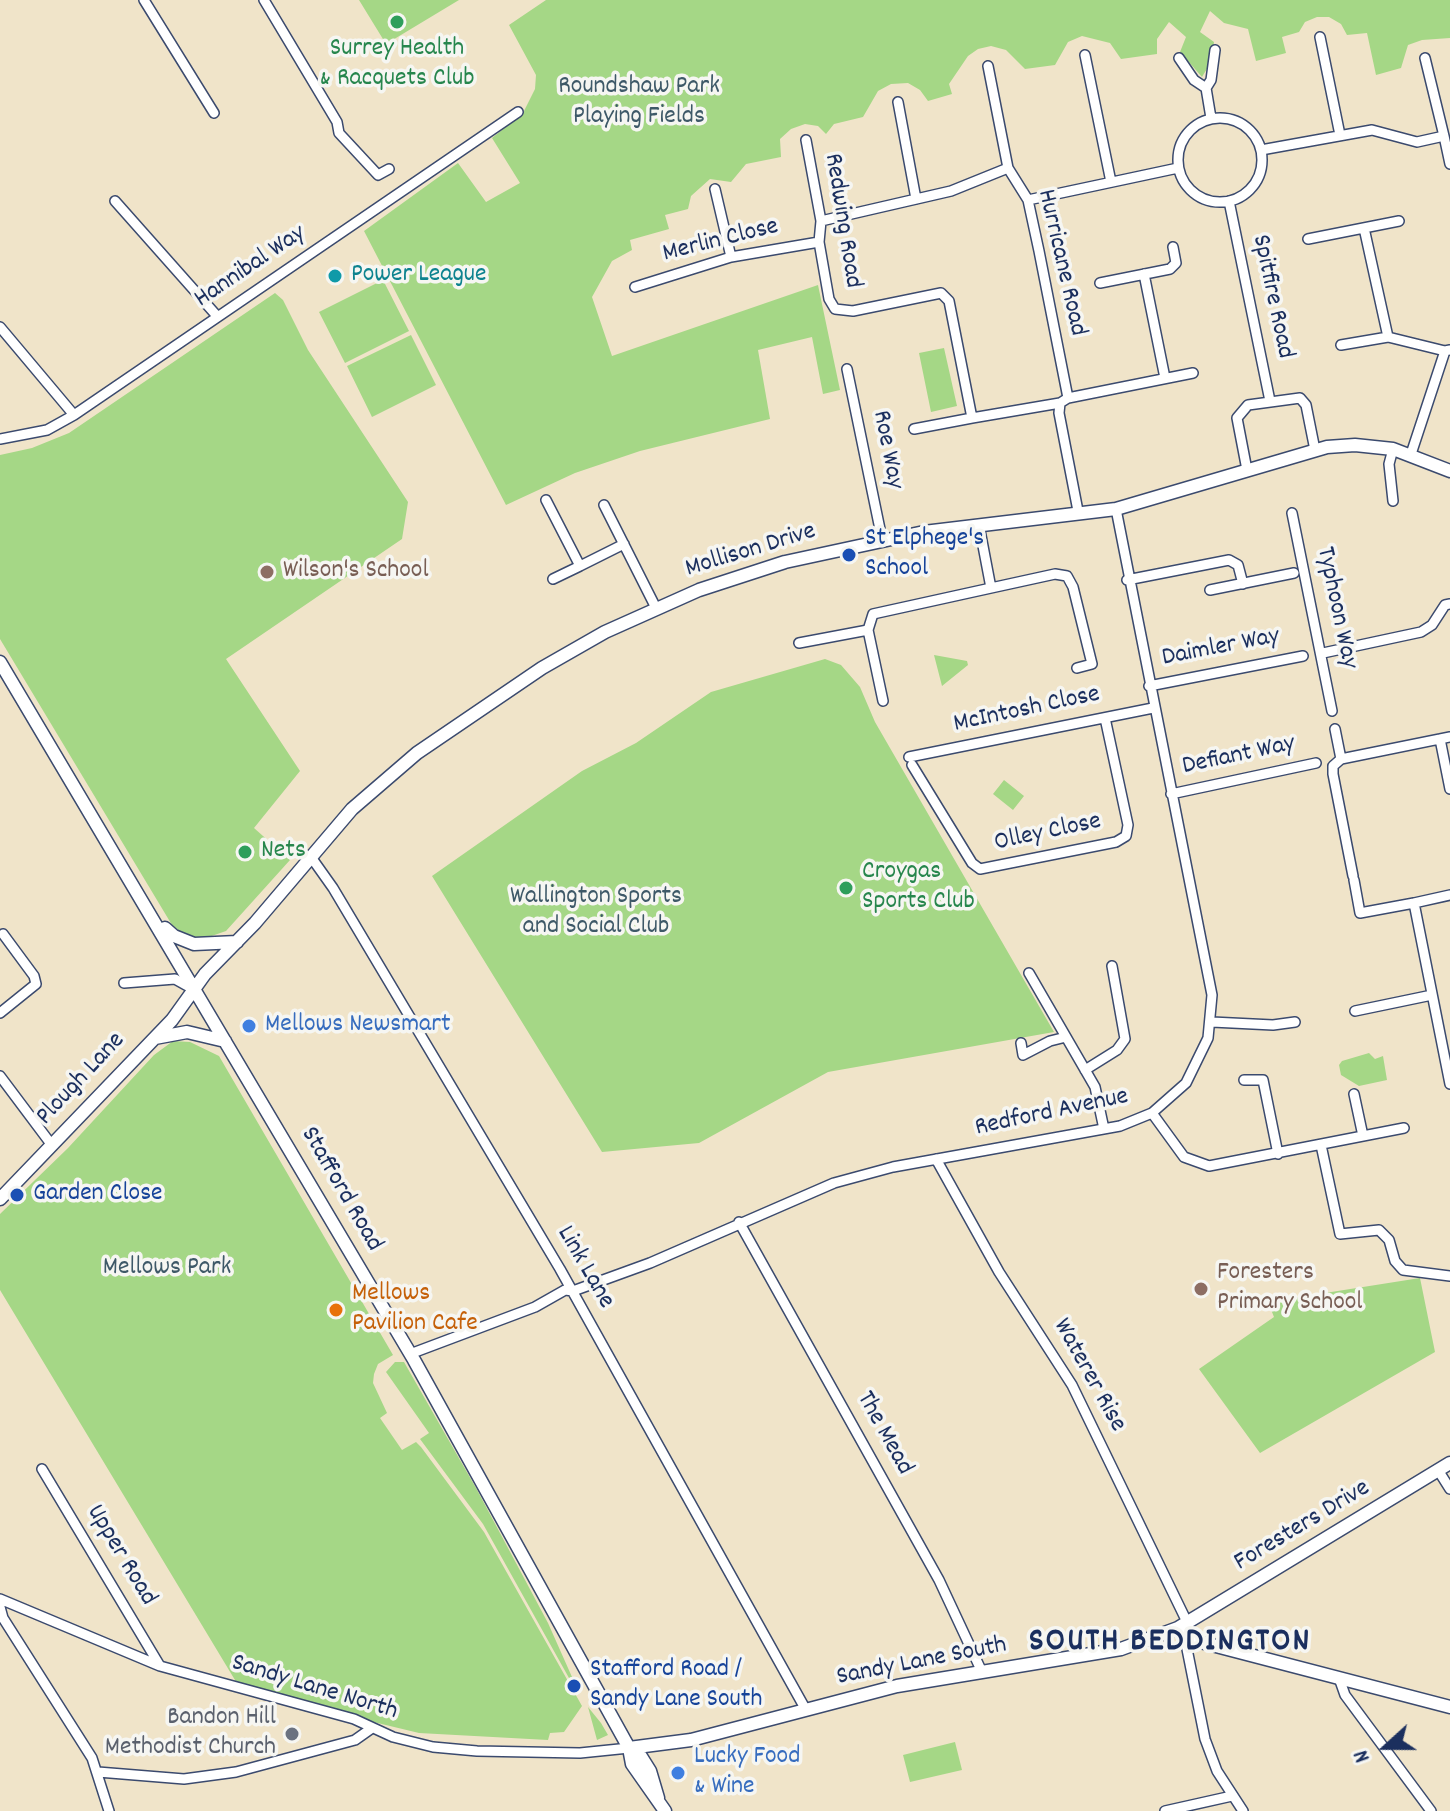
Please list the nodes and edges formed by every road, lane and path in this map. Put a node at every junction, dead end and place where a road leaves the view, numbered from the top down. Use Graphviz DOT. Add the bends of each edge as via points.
graph roads {
  1 [pos="144,0"];
  2 [pos="264,0"];
  3 [pos="1320,37"];
  4 [pos="1215,50"];
  5 [pos="1085,55"];
  6 [pos="1179,58"];
  7 [pos="1425,58"];
  8 [pos="988,66"];
  9 [pos="1206,88"];
  10 [pos="898,102"];
  11 [pos="518,112"];
  12 [pos="214,113"];
  13 [pos="1211,118"];
  14 [pos="1340,135"];
  15 [pos="1444,136"];
  16 [pos="806,140"];
  17 [pos="1261,150"];
  18 [pos="1450,164"];
  19 [pos="1008,168"];
  20 [pos="1178,168"];
  21 [pos="389,169"];
  22 [pos="1111,182"];
  23 [pos="715,189"];
  24 [pos="916,199"];
  25 [pos="1028,200"];
  26 [pos="115,201"];
  27 [pos="1229,201"];
  28 [pos="821,221"];
  29 [pos="1399,221"];
  30 [pos="1364,228"];
  31 [pos="1308,239"];
  32 [pos="819,242"];
  33 [pos="1173,247"];
  34 [pos="731,257"];
  35 [pos="1144,274"];
  36 [pos="1100,283"];
  37 [pos="635,287"];
  38 [pos="217,316"];
  39 [pos="0,327"];
  40 [pos="1388,337"];
  41 [pos="1341,345"];
  42 [pos="1447,351"];
  43 [pos="847,369"];
  44 [pos="1193,373"];
  45 [pos="1165,378"];
  46 [pos="1064,400"];
  47 [pos="1270,401"];
  48 [pos="74,415"];
  49 [pos="972,418"];
  50 [pos="914,429"];
  51 [pos="0,439"];
  52 [pos="1393,449"];
  53 [pos="1315,450"];
  54 [pos="1411,454"];
  55 [pos="1247,470"];
  56 [pos="1450,471"];
  57 [pos="546,500"];
  58 [pos="1393,501"];
  59 [pos="604,505"];
  60 [pos="1116,509"];
  61 [pos="1078,511"];
  62 [pos="1292,513"];
  63 [pos="979,525"];
  64 [pos="882,539"];
  65 [pos="624,544"];
  66 [pos="580,566"];
  67 [pos="1294,573"];
  68 [pos="553,579"];
  69 [pos="1127,580"];
  70 [pos="1243,584"];
  71 [pos="991,588"];
  72 [pos="1210,590"];
  73 [pos="1450,604"];
  74 [pos="656,608"];
  75 [pos="868,630"];
  76 [pos="799,643"];
  77 [pos="1323,653"];
  78 [pos="1303,656"];
  79 [pos="0,662"];
  80 [pos="1077,668"];
  81 [pos="1149,686"];
  82 [pos="883,701"];
  83 [pos="1153,708"];
  84 [pos="1332,711"];
  85 [pos="1105,718"];
  86 [pos="1335,729"];
  87 [pos="1445,738"];
  88 [pos="1341,759"];
  89 [pos="911,761"];
  90 [pos="1316,763"];
  91 [pos="1450,789"];
  92 [pos="1171,794"];
  93 [pos="311,857"];
  94 [pos="1450,895"];
  95 [pos="1414,903"];
  96 [pos="150,910"];
  97 [pos="3,934"];
  98 [pos="237,941"];
  99 [pos="1112,966"];
  100 [pos="1029,973"];
  101 [pos="124,983"];
  102 [pos="193,989"];
  103 [pos="1432,995"];
  104 [pos="1355,1011"];
  105 [pos="0,1013"];
  106 [pos="1212,1022"];
  107 [pos="1295,1022"];
  108 [pos="1066,1037"];
  109 [pos="152,1039"];
  110 [pos="225,1041"];
  111 [pos="1021,1043"];
  112 [pos="1446,1049"];
  113 [pos="1085,1070"];
  114 [pos="0,1076"];
  115 [pos="1244,1080"];
  116 [pos="1450,1084"];
  117 [pos="1354,1094"];
  118 [pos="1152,1113"];
  119 [pos="1404,1128"];
  120 [pos="1104,1129"];
  121 [pos="1363,1136"];
  122 [pos="51,1144"];
  123 [pos="1321,1145"];
  124 [pos="1278,1154"];
  125 [pos="936,1159"];
  126 [pos="0,1199"];
  127 [pos="739,1222"];
  128 [pos="1450,1276"];
  129 [pos="573,1291"];
  130 [pos="410,1354"];
  131 [pos="1444,1466"];
  132 [pos="42,1469"];
  133 [pos="1450,1489"];
  134 [pos="0,1599"];
  135 [pos="0,1607"];
  136 [pos="1183,1625"];
  137 [pos="1189,1639"];
  138 [pos="160,1666"];
  139 [pos="982,1672"];
  140 [pos="1339,1678"];
  141 [pos="1450,1707"];
  142 [pos="806,1710"];
  143 [pos="372,1728"];
  144 [pos="674,1744"];
  145 [pos="629,1748"];
  146 [pos="650,1771"];
  147 [pos="98,1772"];
  148 [pos="1232,1796"];
  149 [pos="658,1798"];
  150 [pos="109,1811"];
  151 [pos="665,1811"];
  152 [pos="1165,1811"];
  153 [pos="1243,1811"];
  154 [pos="1431,1811"];
  1 -- 12 [label="street"];
  2 -- 21 [label="street" via="339,133 378,175"];
  3 -- 14 [label="street"];
  4 -- 9 [label="street"];
  5 -- 22 [label="street"];
  6 -- 9 [label="street"];
  7 -- 15 [label="street"];
  8 -- 19 [label="street"];
  9 -- 13 [label="street"];
  10 -- 24 [label="street"];
  11 -- 38 [label="street, Hannibal Way"];
  13 -- 17 [label="street" via="1240,123"];
  13 -- 20 [label="street" via="1187,133"];
  14 -- 15 [label="street" via="1372,130 1417,142"];
  14 -- 17 [label="street"];
  15 -- 18 [label="street"];
  16 -- 28 [label="street, Redwing Road"];
  17 -- 27 [label="street" via="1259,176 1251,188"];
  19 -- 24 [label="street, Hurricane Road"];
  19 -- 25 [label="street, Hurricane Road"];
  20 -- 22 [label="street"];
  20 -- 27 [label="street" via="1192,192"];
  22 -- 25 [label="street"];
  23 -- 34 [label="street"];
  24 -- 28 [label="street, Hurricane Road"];
  25 -- 46 [label="street, Hurricane Road"];
  26 -- 38 [label="street"];
  27 -- 47 [label="street, Spitfire Road"];
  28 -- 32 [label="street, Redwing Road"];
  29 -- 30 [label="street"];
  30 -- 31 [label="street"];
  30 -- 40 [label="street"];
  32 -- 34 [label="street, Merlin Close"];
  32 -- 49 [label="street, Redwing Road" via="835,309 853,311 945,295"];
  33 -- 35 [label="street" via="1176,263 1170,269"];
  34 -- 37 [label="street, Merlin Close"];
  35 -- 36 [label="street"];
  35 -- 45 [label="street"];
  38 -- 48 [label="street, Hannibal Way"];
  39 -- 48 [label="street"];
  40 -- 41 [label="street"];
  40 -- 42 [label="street"];
  42 -- 54 [label="street"];
  43 -- 64 [label="street, Roe Way"];
  44 -- 45 [label="street"];
  45 -- 46 [label="street"];
  46 -- 49 [label="street"];
  46 -- 61 [label="street, Hurricane Road"];
  47 -- 53 [label="street, Spitfire Road" via="1303,401"];
  47 -- 55 [label="street" via="1244,407 1238,415"];
  48 -- 51 [label="street, Hannibal Way" via="47,430"];
  49 -- 50 [label="street"];
  52 -- 53 [label="main road, Mollison Drive" via="1355,445"];
  52 -- 54 [label="main road, Mollison Drive"];
  52 -- 58 [label="street"];
  53 -- 55 [label="main road, Mollison Drive"];
  54 -- 56 [label="main road, Mollison Drive"];
  55 -- 60 [label="main road, Mollison Drive"];
  57 -- 66 [label="street"];
  59 -- 65 [label="street"];
  60 -- 61 [label="main road, Mollison Drive"];
  60 -- 69 [label="street, Redford Avenue"];
  61 -- 63 [label="main road, Mollison Drive"];
  62 -- 77 [label="street, Typhoon Way"];
  63 -- 64 [label="main road, Mollison Drive"];
  63 -- 71 [label="street"];
  64 -- 74 [label="main road, Mollison Drive" via="749,572"];
  65 -- 66 [label="street"];
  65 -- 74 [label="street"];
  66 -- 68 [label="street"];
  67 -- 70 [label="street"];
  69 -- 70 [label="street" via="1229,560 1238,565"];
  69 -- 81 [label="street, Redford Avenue"];
  70 -- 72 [label="street"];
  71 -- 75 [label="street" via="877,612 869,618"];
  71 -- 80 [label="street" via="1067,576 1092,664"];
  73 -- 77 [label="street" via="1421,632"];
  74 -- 93 [label="main road, Mollison Drive" via="574,649 417,753 352,809"];
  75 -- 76 [label="street"];
  75 -- 82 [label="street"];
  77 -- 84 [label="street, Typhoon Way"];
  78 -- 81 [label="street, Daimler Way"];
  79 -- 96 [label="main road, Stafford Road"];
  81 -- 83 [label="street, Redford Avenue"];
  83 -- 85 [label="street, McIntosh Close"];
  83 -- 92 [label="street, Redford Avenue"];
  85 -- 89 [label="street, McIntosh Close"];
  85 -- 89 [label="street, Olley Close" via="1128,825 1126,836 1116,842 980,869"];
  86 -- 88 [label="street"];
  87 -- 88 [label="street"];
  87 -- 91 [label="street"];
  88 -- 95 [label="street" via="1333,774 1360,913"];
  90 -- 92 [label="street, Defiant Way"];
  92 -- 106 [label="street, Redford Avenue" via="1212,995"];
  93 -- 98 [label="main road, Mollison Drive"];
  93 -- 129 [label="street, Link Lane"];
  94 -- 95 [label="street"];
  95 -- 103 [label="street"];
  96 -- 98 [label="main road" via="167,931 187,942 204,946"];
  96 -- 102 [label="main road, Stafford Road"];
  97 -- 105 [label="street" via="36,984"];
  98 -- 102 [label="main road, Mollison Drive"];
  99 -- 113 [label="street" via="1125,1039"];
  100 -- 108 [label="street"];
  101 -- 102 [label="street" via="175,979"];
  102 -- 109 [label="main road, Plough Lane"];
  102 -- 110 [label="main road, Stafford Road"];
  103 -- 104 [label="street"];
  103 -- 112 [label="street"];
  106 -- 107 [label="street"];
  106 -- 118 [label="street, Redford Avenue" via="1192,1075"];
  108 -- 111 [label="street" via="1023,1055"];
  108 -- 113 [label="street"];
  109 -- 110 [label="main road" via="187,1032"];
  109 -- 122 [label="main road, Plough Lane"];
  110 -- 130 [label="main road, Stafford Road"];
  112 -- 116 [label="street"];
  113 -- 120 [label="street" via="1097,1092"];
  114 -- 122 [label="street"];
  115 -- 124 [label="street" via="1263,1080"];
  117 -- 121 [label="street"];
  118 -- 120 [label="street, Redford Avenue"];
  118 -- 124 [label="street" via="1184,1157 1209,1166"];
  119 -- 121 [label="street"];
  120 -- 125 [label="street, Redford Avenue"];
  121 -- 123 [label="street"];
  122 -- 126 [label="main road, Plough Lane"];
  123 -- 124 [label="street"];
  123 -- 128 [label="street" via="1340,1234 1379,1230 1400,1268"];
  125 -- 127 [label="street, Redford Avenue" via="853,1177"];
  125 -- 136 [label="street, Waterer Rise" via="999,1272 1072,1385"];
  127 -- 129 [label="street, Redford Avenue"];
  127 -- 139 [label="street, The Mead" via="939,1580"];
  129 -- 130 [label="street, Redford Avenue"];
  129 -- 142 [label="street, Link Lane"];
  130 -- 145 [label="main road, Stafford Road"];
  131 -- 133 [label="street"];
  131 -- 136 [label="main road, Foresters Drive"];
  132 -- 138 [label="street, Upper Road"];
  134 -- 138 [label="street, Sandy Lane North"];
  135 -- 147 [label="street"];
  136 -- 137 [label="main road"];
  136 -- 139 [label="main road, Sandy Lane South" via="1121,1649"];
  137 -- 140 [label="main road"];
  137 -- 148 [label="street" via="1205,1739"];
  138 -- 143 [label="street, Sandy Lane North"];
  139 -- 142 [label="main road, Sandy Lane South" via="897,1686"];
  140 -- 141 [label="main road"];
  140 -- 154 [label="street" via="1345,1695"];
  142 -- 144 [label="main road, Sandy Lane South"];
  143 -- 145 [label="street, Sandy Lane North" via="453,1750 580,1753"];
  143 -- 147 [label="street" via="355,1740 236,1772 184,1779"];
  144 -- 145 [label="main road, Sandy Lane South"];
  144 -- 146 [label="main road" via="654,1757"];
  145 -- 146 [label="main road, Stafford Road"];
  145 -- 149 [label="main road, Stafford Road" via="632,1764"];
  146 -- 149 [label="main road, Stafford Road"];
  147 -- 150 [label="street"];
  148 -- 152 [label="street"];
  148 -- 153 [label="street"];
  149 -- 151 [label="main road, Stafford Road"];
}
